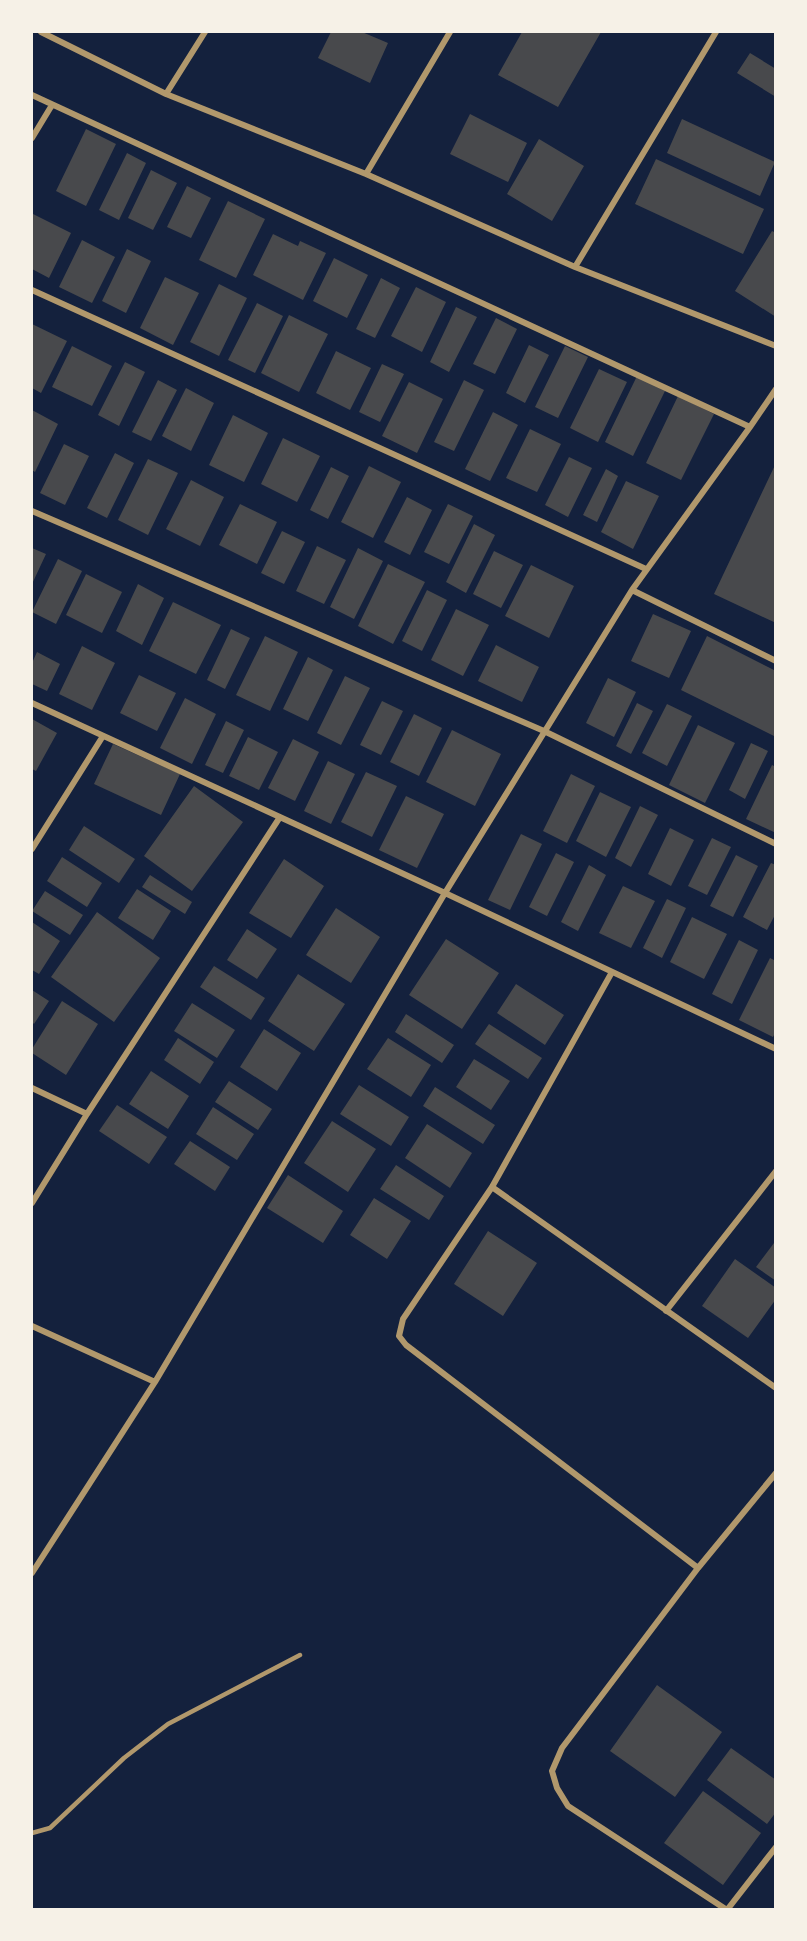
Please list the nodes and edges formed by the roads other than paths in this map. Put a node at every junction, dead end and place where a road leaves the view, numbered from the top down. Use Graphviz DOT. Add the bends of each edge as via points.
graph roads {
  1 [pos="41,32"];
  2 [pos="205,32"];
  3 [pos="450,32"];
  4 [pos="716,32"];
  5 [pos="166,94"];
  6 [pos="32,95"];
  7 [pos="52,105"];
  8 [pos="32,138"];
  9 [pos="366,174"];
  10 [pos="575,267"];
  11 [pos="32,290"];
  12 [pos="776,346"];
  13 [pos="776,389"];
  14 [pos="750,427"];
  15 [pos="32,511"];
  16 [pos="646,569"];
  17 [pos="632,590"];
  18 [pos="776,662"];
  19 [pos="32,703"];
  20 [pos="544,731"];
  21 [pos="103,736"];
  22 [pos="280,817"];
  23 [pos="776,844"];
  24 [pos="32,849"];
  25 [pos="445,893"];
  26 [pos="612,972"];
  27 [pos="776,1049"];
  28 [pos="32,1088"];
  29 [pos="87,1114"];
  30 [pos="776,1171"];
  31 [pos="492,1187"];
  32 [pos="32,1203"];
  33 [pos="666,1311"];
  34 [pos="32,1326"];
  35 [pos="155,1382"];
  36 [pos="776,1388"];
  37 [pos="776,1473"];
  38 [pos="698,1568"];
  39 [pos="32,1573"];
  40 [pos="300,1655"];
  41 [pos="32,1833"];
  42 [pos="776,1847"];
  43 [pos="727,1910"];
  1 -- 5 [label="street"];
  2 -- 5 [label="street"];
  3 -- 9 [label="street"];
  4 -- 10 [label="street"];
  5 -- 9 [label="street"];
  6 -- 7 [label="street"];
  7 -- 8 [label="street"];
  7 -- 14 [label="street"];
  9 -- 10 [label="street"];
  10 -- 12 [label="street"];
  11 -- 16 [label="street"];
  13 -- 14 [label="street"];
  14 -- 16 [label="street"];
  15 -- 20 [label="street"];
  16 -- 17 [label="street"];
  17 -- 18 [label="street"];
  17 -- 20 [label="street"];
  19 -- 21 [label="street"];
  20 -- 23 [label="street"];
  20 -- 25 [label="street"];
  21 -- 22 [label="street"];
  21 -- 24 [label="street"];
  22 -- 25 [label="street"];
  22 -- 29 [label="street"];
  25 -- 26 [label="street"];
  25 -- 35 [label="street"];
  26 -- 27 [label="street"];
  26 -- 31 [label="street"];
  28 -- 29 [label="street"];
  29 -- 32 [label="street"];
  30 -- 33 [label="street"];
  31 -- 33 [label="street"];
  31 -- 38 [label="street" via="403,1319 399,1336"];
  33 -- 36 [label="street"];
  34 -- 35 [label="street"];
  35 -- 39 [label="street"];
  37 -- 38 [label="street"];
  38 -- 43 [label="street" via="562,1748 552,1772 568,1806"];
  40 -- 41 [label="lane" via="168,1725 124,1758 50,1828"];
  42 -- 43 [label="street"];
}
